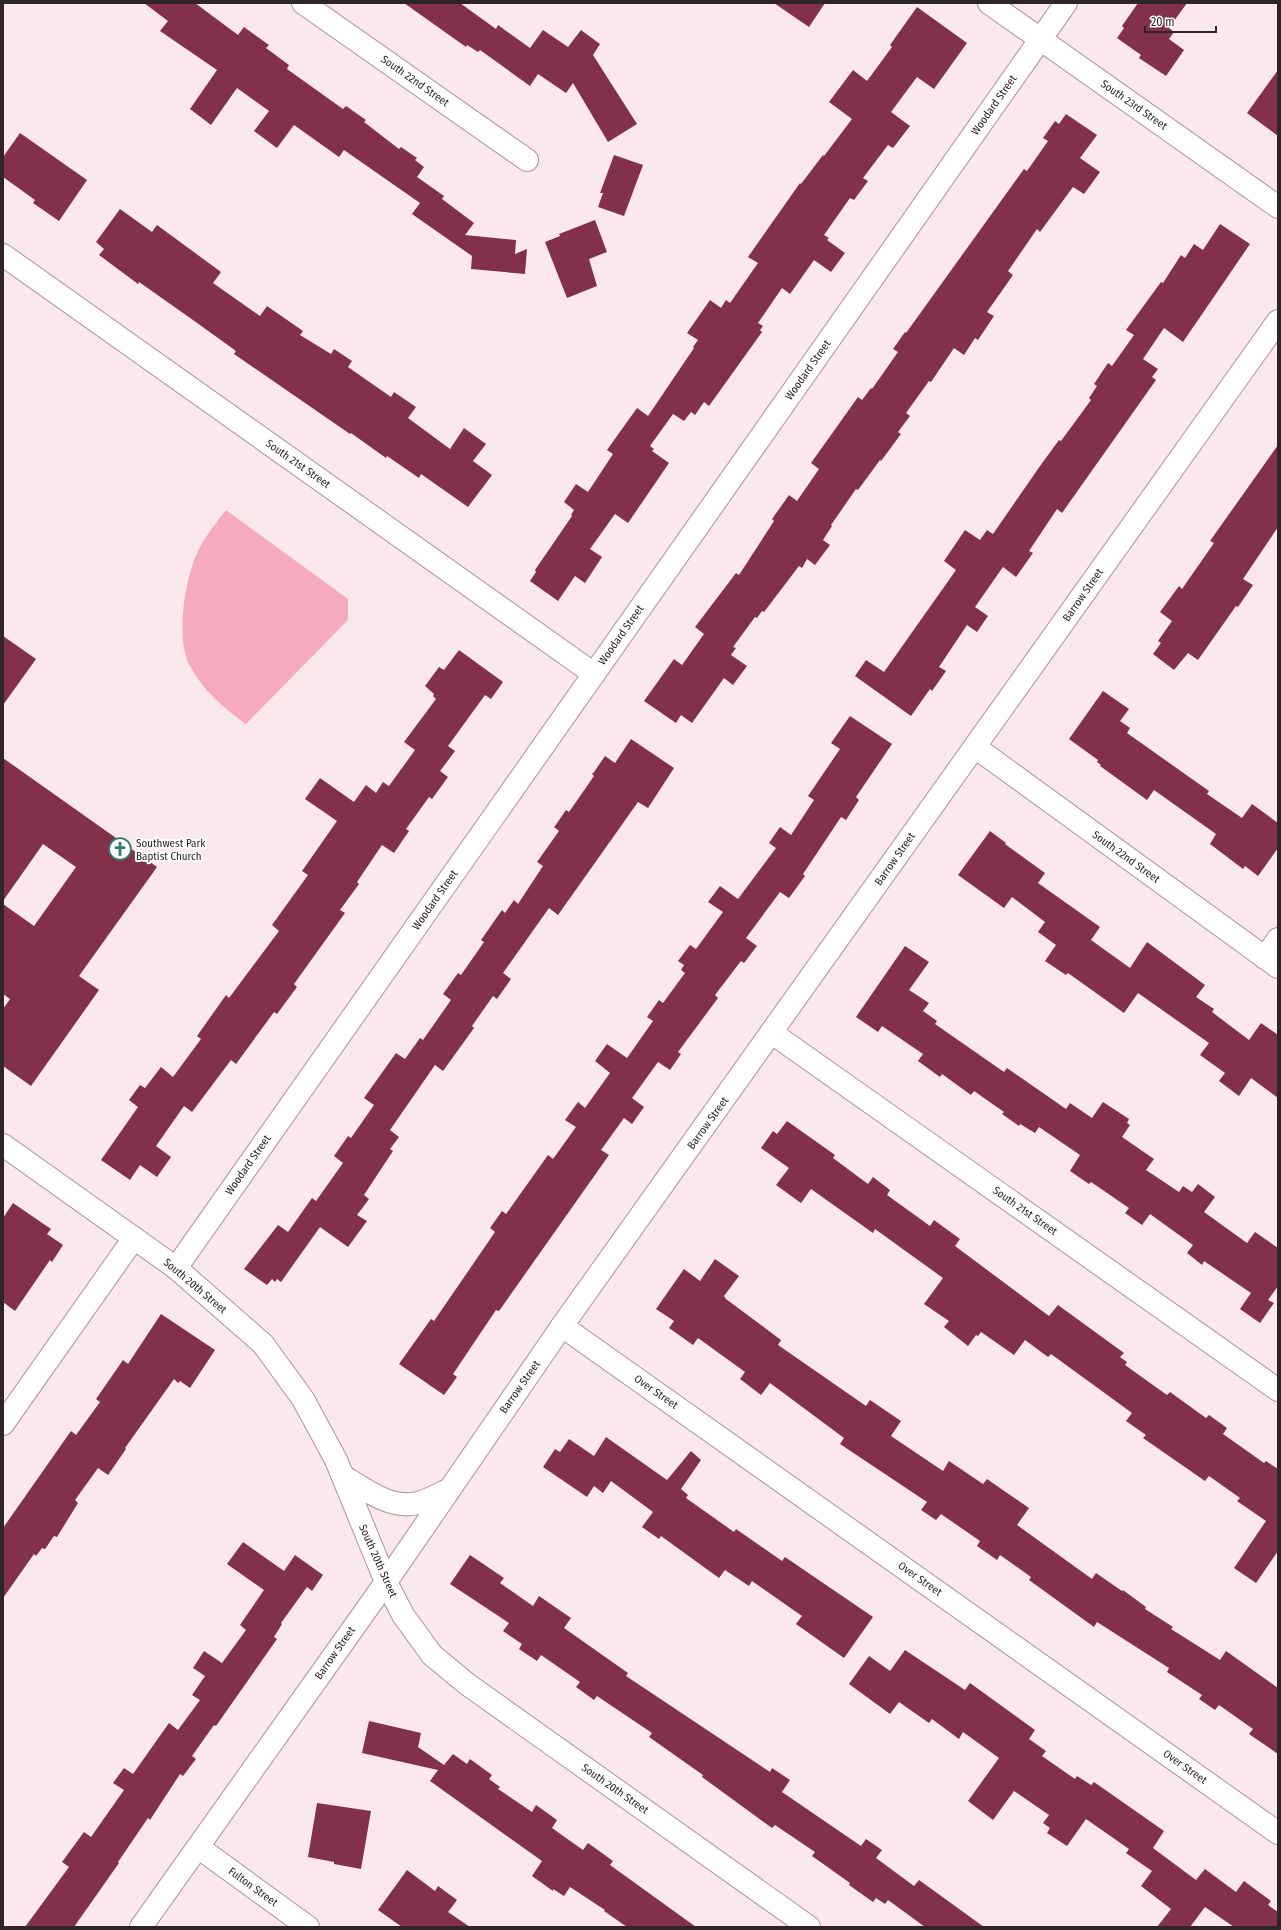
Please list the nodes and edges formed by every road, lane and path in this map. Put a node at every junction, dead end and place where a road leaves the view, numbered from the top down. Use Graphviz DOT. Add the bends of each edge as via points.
graph roads {
  1 [pos="304,3"];
  2 [pos="989,3"];
  3 [pos="1066,3"];
  4 [pos="1041,39"];
  5 [pos="526,160"];
  6 [pos="1278,207"];
  7 [pos="3,255"];
  8 [pos="1278,321"];
  9 [pos="594,674"];
  10 [pos="975,747"];
  11 [pos="1278,939"];
  12 [pos="1271,963"];
  13 [pos="772,1033"];
  14 [pos="3,1145"];
  15 [pos="134,1238"];
  16 [pos="176,1268"];
  17 [pos="562,1326"];
  18 [pos="1278,1390"];
  19 [pos="3,1424"];
  20 [pos="343,1476"];
  21 [pos="450,1489"];
  22 [pos="386,1582"];
  23 [pos="1278,1833"];
  24 [pos="198,1847"];
  25 [pos="141,1927"];
  26 [pos="308,1927"];
  27 [pos="809,1927"];
  1 -- 5 [label="street, South 22nd Street"];
  2 -- 4 [label="street, South 23rd Street"];
  3 -- 4 [label="street, Woodard Street"];
  4 -- 6 [label="street, South 23rd Street"];
  4 -- 9 [label="street, Woodard Street"];
  7 -- 9 [label="street, South 21st Street"];
  8 -- 10 [label="street, Barrow Street"];
  9 -- 16 [label="street, Woodard Street"];
  10 -- 12 [label="street, South 22nd Street"];
  10 -- 13 [label="street, Barrow Street"];
  11 -- 12 [label="street"];
  13 -- 17 [label="street, Barrow Street"];
  13 -- 18 [label="street, South 21st Street"];
  14 -- 15 [label="street, South 20th Street"];
  15 -- 16 [label="street, South 20th Street"];
  15 -- 19 [label="street"];
  16 -- 20 [label="street, South 20th Street" via="263,1344 304,1399"];
  17 -- 21 [label="street, Barrow Street"];
  17 -- 23 [label="street, Over Street"];
  20 -- 21 [label="street" via="384,1500 400,1503 417,1503"];
  20 -- 22 [label="street, South 20th Street"];
  21 -- 22 [label="street, Barrow Street"];
  22 -- 24 [label="street, Barrow Street"];
  22 -- 27 [label="street, South 20th Street" via="403,1615 432,1655 468,1684"];
  24 -- 25 [label="street, Barrow Street"];
  24 -- 26 [label="street, Fulton Street"];
}
